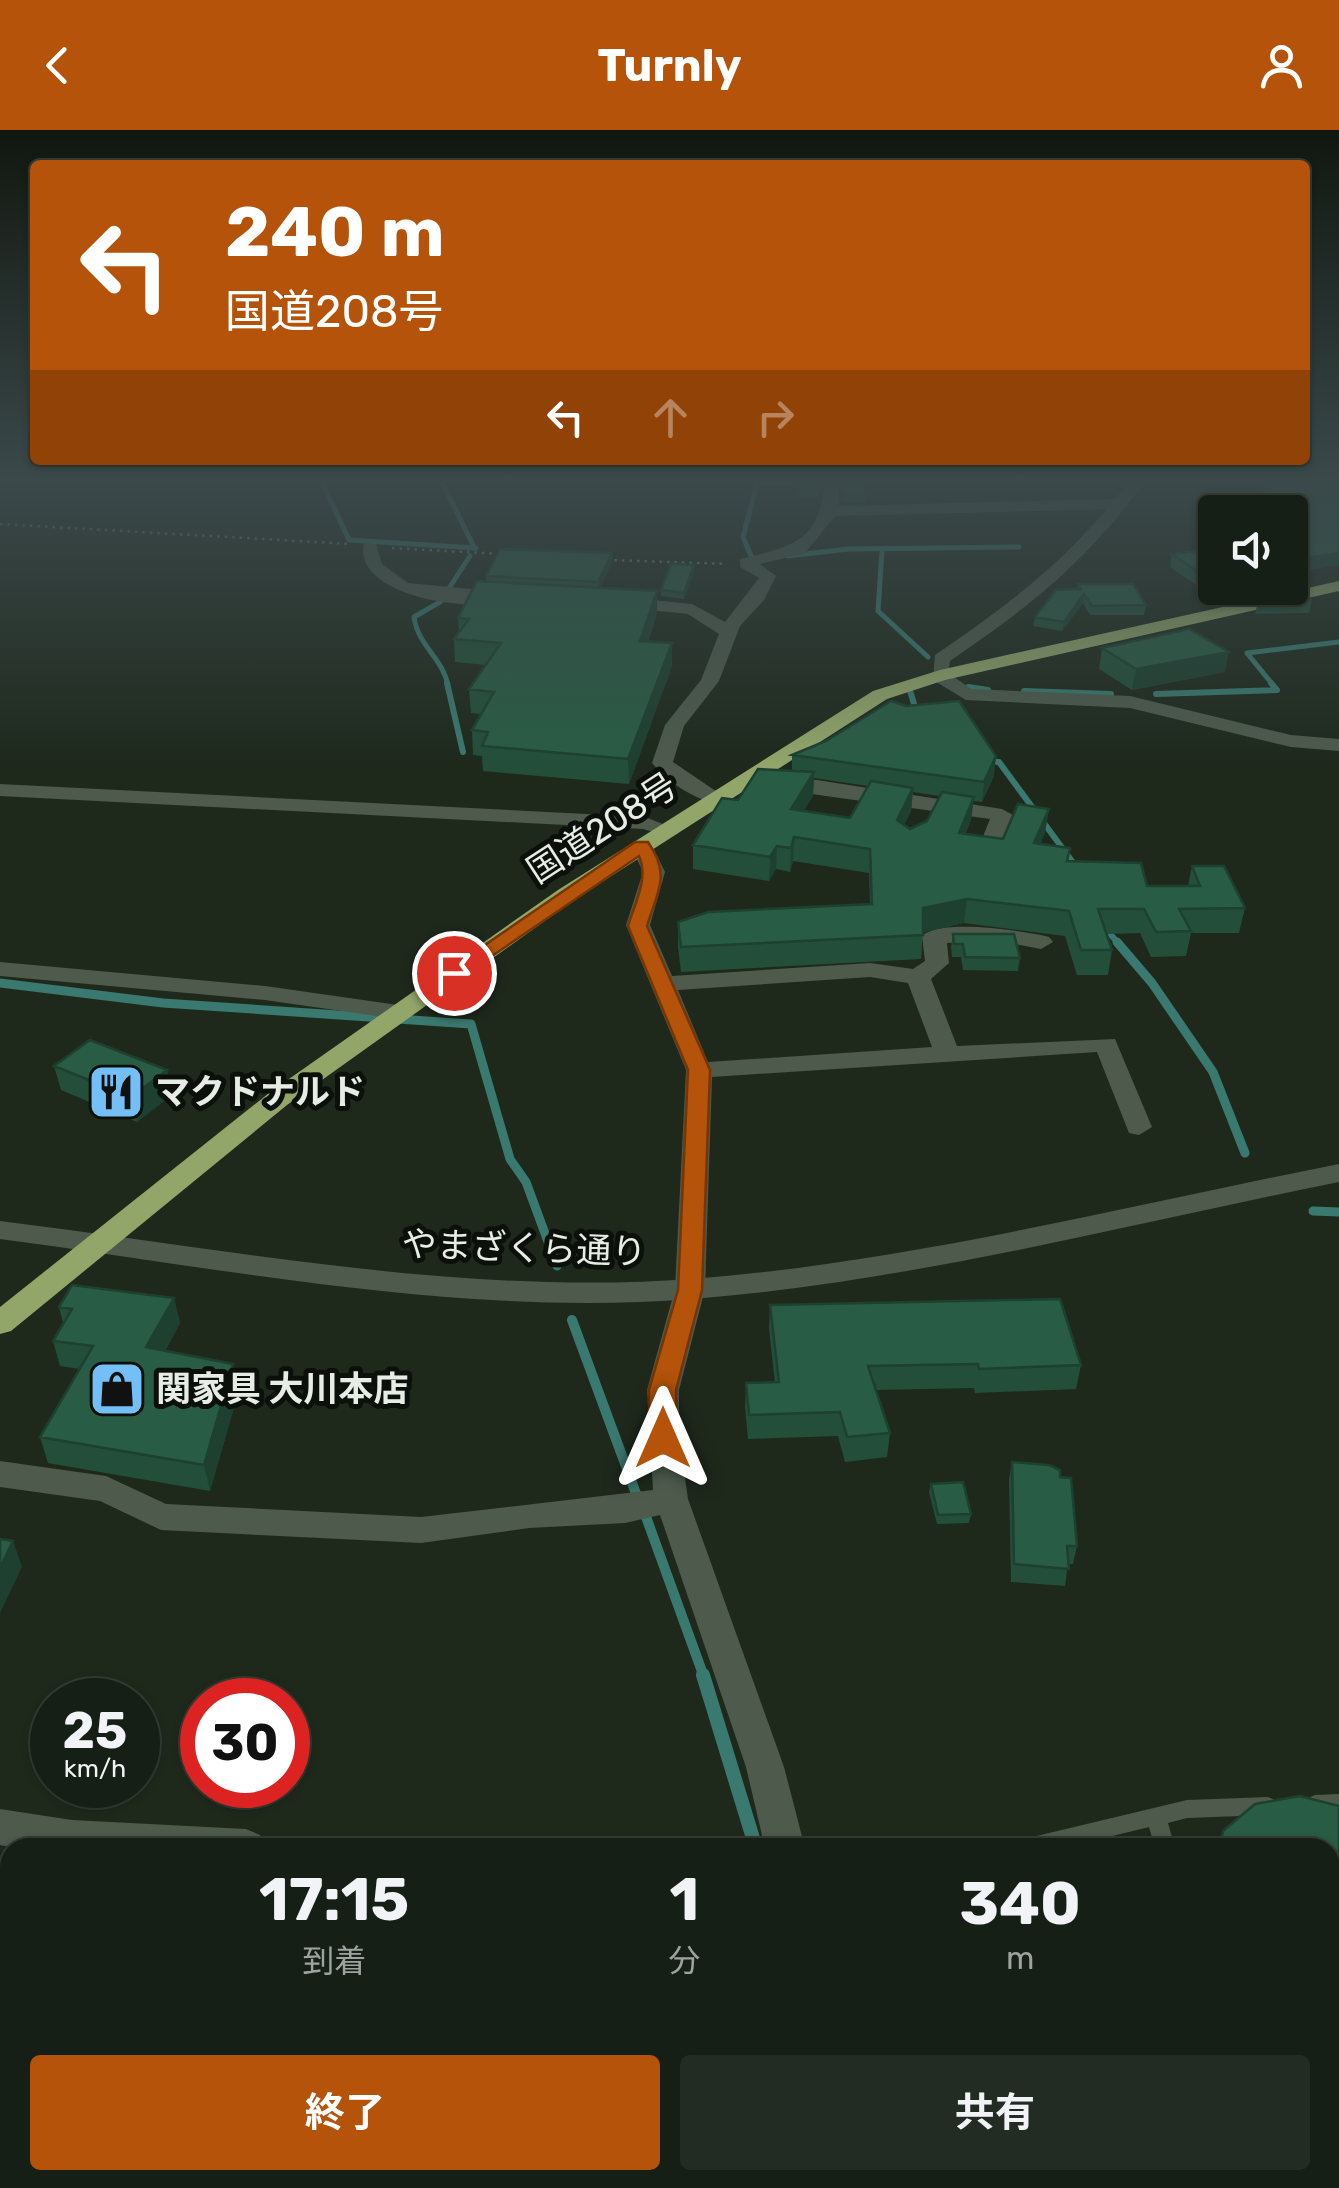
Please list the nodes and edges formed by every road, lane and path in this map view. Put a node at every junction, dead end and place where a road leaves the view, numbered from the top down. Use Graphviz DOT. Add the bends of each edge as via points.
graph roads {
  1 [pos="381,574"];
  2 [pos="765,574"];
  3 [pos="1056,574"];
  4 [pos="1339,586"];
  5 [pos="530,598"];
  6 [pos="601,601"];
  7 [pos="750,605"];
  8 [pos="692,609"];
  9 [pos="728,632"];
  10 [pos="940,676"];
  11 [pos="1339,745"];
  12 [pos="740,783"];
  13 [pos="0,790"];
  14 [pos="716,798"];
  15 [pos="930,804"];
  16 [pos="917,830"];
  17 [pos="654,838"];
  18 [pos="989,849"];
  19 [pos="1041,942"];
  20 [pos="0,969"];
  21 [pos="918,977"];
  22 [pos="664,984"];
  23 [pos="386,1021"];
  24 [pos="946,1051"];
  25 [pos="699,1070"];
  26 [pos="1139,1127"];
  27 [pos="1339,1173"];
  28 [pos="0,1230"];
  29 [pos="97,1244"];
  30 [pos="690,1290"];
  31 [pos="0,1323"];
  32 [pos="0,1474"];
  33 [pos="672,1498"];
  34 [pos="1339,1803"];
  35 [pos="1156,1816"];
  36 [pos="0,1827"];
  37 [pos="51,1838"];
  38 [pos="783,1838"];
  39 [pos="1065,1838"];
  40 [pos="1163,1838"];
  1 -- 5 [label="street" via="407,590"];
  2 -- 7 [label="street"];
  3 -- 10 [label="street" via="941,659"];
  4 -- 10 [label="highway, 国道208号"];
  6 -- 8 [label="street"];
  7 -- 8 [label="street"];
  7 -- 9 [label="street"];
  8 -- 9 [label="street"];
  9 -- 14 [label="street" via="710,681 676,725 662,763"];
  10 -- 11 [label="street" via="966,694 1130,702"];
  10 -- 12 [label="highway, 国道208号" via="880,695"];
  12 -- 14 [label="highway, 国道208号"];
  12 -- 15 [label="street" via="818,786"];
  13 -- 17 [label="street" via="645,823"];
  14 -- 17 [label="highway, 国道208号"];
  15 -- 16 [label="street"];
  15 -- 18 [label="street" via="1002,815"];
  17 -- 22 [label="street" via="654,872 638,926"];
  17 -- 23 [label="highway, 国道208号"];
  19 -- 21 [label="street" via="934,936 937,964"];
  20 -- 23 [label="street" via="229,989"];
  21 -- 22 [label="street" via="870,970"];
  21 -- 24 [label="street"];
  22 -- 25 [label="street"];
  23 -- 29 [label="highway, 国道208号"];
  24 -- 25 [label="street"];
  24 -- 26 [label="street" via="1106,1044"];
  25 -- 30 [label="street"];
  27 -- 30 [label="street, やまざくら通り" via="844,1272"];
  28 -- 29 [label="street, やまざくら通り"];
  29 -- 30 [label="street, やまざくら通り" via="444,1287"];
  29 -- 31 [label="highway, 国道208号"];
  30 -- 33 [label="street" via="662,1390"];
  32 -- 33 [label="street" via="106,1489 161,1518 421,1530 625,1510"];
  33 -- 38 [label="street" via="765,1767"];
  34 -- 35 [label="lane"];
  35 -- 39 [label="lane"];
  35 -- 40 [label="lane"];
  36 -- 37 [label="street"];
}
